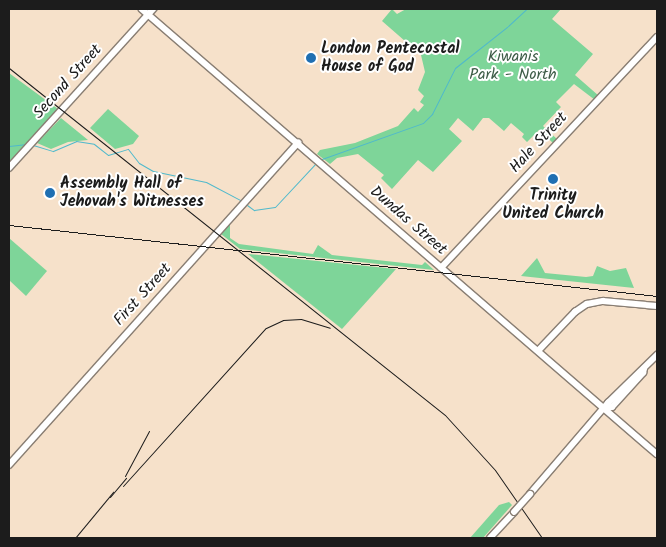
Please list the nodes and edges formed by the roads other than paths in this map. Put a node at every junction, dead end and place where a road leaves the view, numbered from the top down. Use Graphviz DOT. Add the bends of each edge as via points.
graph roads {
  1 [pos="142,9"];
  2 [pos="153,9"];
  3 [pos="148,14"];
  4 [pos="657,37"];
  5 [pos="298,144"];
  6 [pos="9,168"];
  7 [pos="441,268"];
  8 [pos="657,306"];
  9 [pos="538,351"];
  10 [pos="657,355"];
  11 [pos="605,410"];
  12 [pos="657,454"];
  13 [pos="9,465"];
  14 [pos="490,538"];
  1 -- 3 [label="main road, Dundas Street"];
  2 -- 3 [label="main road, Second Street"];
  3 -- 5 [label="main road, Dundas Street"];
  3 -- 6 [label="main road, Second Street"];
  4 -- 7 [label="main road, Hale Street"];
  5 -- 7 [label="main road, Dundas Street"];
  5 -- 13 [label="main road, First Street"];
  7 -- 9 [label="main road, Dundas Street"];
  8 -- 9 [label="main road" via="603,301 587,304 575,312"];
  9 -- 11 [label="main road, Dundas Street"];
  10 -- 11 [label="main road"];
  11 -- 12 [label="main road, Dundas Street"];
  11 -- 14 [label="main road, bridge"];
}
